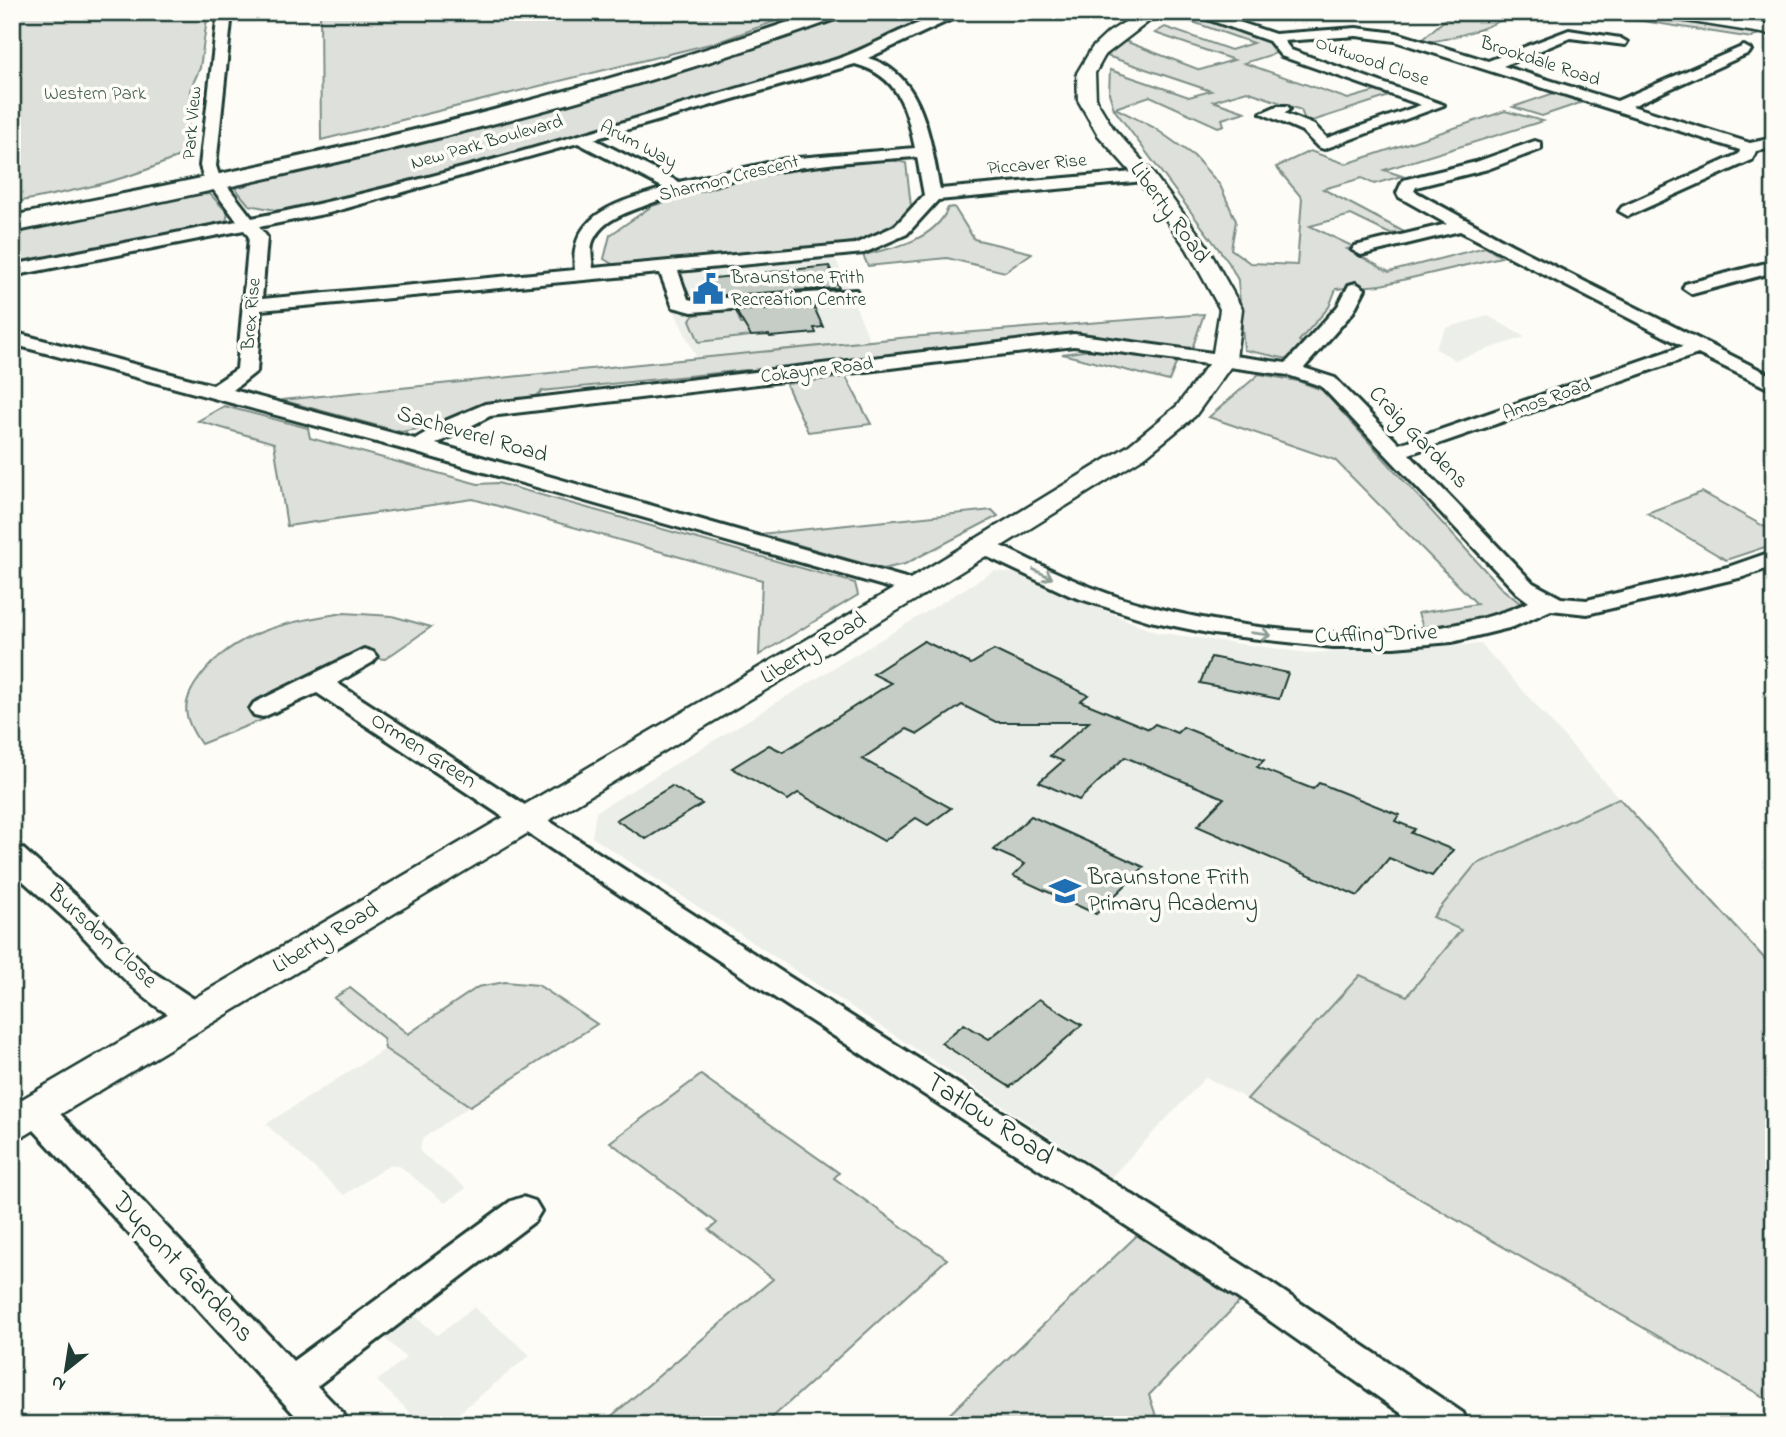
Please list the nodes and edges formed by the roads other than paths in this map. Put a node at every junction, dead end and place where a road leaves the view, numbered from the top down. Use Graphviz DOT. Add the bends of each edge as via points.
graph roads {
  1 [pos="225,12"];
  2 [pos="837,12"];
  3 [pos="960,12"];
  4 [pos="1153,12"];
  5 [pos="1194,12"];
  6 [pos="1661,12"];
  7 [pos="1546,30"];
  8 [pos="1774,30"];
  9 [pos="1569,34"];
  10 [pos="1274,38"];
  11 [pos="1620,42"];
  12 [pos="1744,50"];
  13 [pos="855,59"];
  14 [pos="1489,66"];
  15 [pos="1617,107"];
  16 [pos="1282,109"];
  17 [pos="580,138"];
  18 [pos="1516,139"];
  19 [pos="1774,143"];
  20 [pos="1749,148"];
  21 [pos="924,152"];
  22 [pos="1145,176"];
  23 [pos="217,183"];
  24 [pos="677,188"];
  25 [pos="933,195"];
  26 [pos="1628,211"];
  27 [pos="12,224"];
  28 [pos="249,224"];
  29 [pos="1463,225"];
  30 [pos="1361,250"];
  31 [pos="667,266"];
  32 [pos="1774,266"];
  33 [pos="12,271"];
  34 [pos="585,274"];
  35 [pos="1692,288"];
  36 [pos="1356,289"];
  37 [pos="849,294"];
  38 [pos="254,305"];
  39 [pos="12,338"];
  40 [pos="36,344"];
  41 [pos="1700,347"];
  42 [pos="12,356"];
  43 [pos="1224,359"];
  44 [pos="1291,370"];
  45 [pos="1774,385"];
  46 [pos="217,392"];
  47 [pos="418,446"];
  48 [pos="1395,452"];
  49 [pos="981,545"];
  50 [pos="1772,560"];
  51 [pos="915,588"];
  52 [pos="1547,603"];
  53 [pos="364,657"];
  54 [pos="319,683"];
  55 [pos="263,709"];
  56 [pos="527,819"];
  57 [pos="12,855"];
  58 [pos="195,1015"];
  59 [pos="24,1117"];
  60 [pos="523,1211"];
  61 [pos="290,1385"];
  62 [pos="329,1425"];
  63 [pos="1449,1425"];
  1 -- 23 [label="street, Park View" via="208,166"];
  2 -- 23 [label="highway" via="709,59 598,92 461,129"];
  3 -- 13 [label="street, New Park Boulevard"];
  4 -- 22 [label="street, Liberty Road" via="1115,36 1098,52 1086,73 1092,110"];
  5 -- 10 [label="street, Outwood Close"];
  6 -- 8 [label="street"];
  7 -- 9 [label="street"];
  9 -- 11 [label="street"];
  9 -- 14 [label="street"];
  10 -- 14 [label="street, Brookdale Road" via="1354,25"];
  10 -- 16 [label="street, Outwood Close" via="1286,53 1436,105 1324,144 1308,128 1269,113"];
  12 -- 15 [label="street"];
  13 -- 17 [label="street, New Park Boulevard"];
  13 -- 21 [label="street" via="885,70 905,89"];
  14 -- 15 [label="street, Brookdale Road"];
  15 -- 20 [label="street, Brookdale Road"];
  17 -- 24 [label="street, Arum Way"];
  17 -- 28 [label="street, New Park Boulevard"];
  18 -- 29 [label="street" via="1535,146 1482,166 1409,184 1405,192"];
  19 -- 20 [label="street"];
  20 -- 26 [label="street" via="1746,157"];
  21 -- 24 [label="street, Sharmon Crescent" via="779,163"];
  21 -- 25 [label="street"];
  22 -- 25 [label="street, Piccaver Rise"];
  22 -- 43 [label="street, Liberty Road" via="1197,248 1231,309"];
  23 -- 27 [label="highway"];
  23 -- 28 [label="street, Park View"];
  24 -- 34 [label="street, Sharmon Crescent" via="621,209 591,229 581,247"];
  25 -- 31 [label="street" via="897,236 858,249"];
  28 -- 33 [label="street, New Park Boulevard"];
  28 -- 38 [label="street, Brex Rise" via="258,237"];
  29 -- 30 [label="street"];
  29 -- 41 [label="street"];
  31 -- 34 [label="street"];
  31 -- 37 [label="street" via="680,303 692,306"];
  32 -- 35 [label="street"];
  34 -- 38 [label="street"];
  36 -- 44 [label="street" via="1346,308"];
  38 -- 46 [label="street, Brex Rise" via="247,371"];
  39 -- 40 [label="street, Sacheverel Road"];
  40 -- 42 [label="street"];
  40 -- 46 [label="street, Sacheverel Road"];
  41 -- 45 [label="street"];
  41 -- 48 [label="street, Amos Road"];
  43 -- 44 [label="street, Craig Gardens"];
  43 -- 47 [label="street, Cokayne Road" via="1074,340 485,410"];
  43 -- 49 [label="street, Liberty Road" via="1207,386 1163,431"];
  44 -- 48 [label="street, Craig Gardens" via="1328,382"];
  46 -- 47 [label="street, Sacheverel Road"];
  47 -- 51 [label="street, Sacheverel Road"];
  48 -- 52 [label="street, Craig Gardens" via="1525,588"];
  49 -- 51 [label="street, Liberty Road"];
  49 -- 52 [label="street, Cuffling Drive, one-way" via="1112,603 1188,622 1275,636 1376,639 1457,632 1507,622"];
  50 -- 52 [label="street" via="1587,607"];
  51 -- 56 [label="street, Liberty Road"];
  53 -- 54 [label="street"];
  54 -- 55 [label="street"];
  54 -- 56 [label="street, Ormen Green"];
  56 -- 58 [label="street, Liberty Road"];
  56 -- 63 [label="street, Tatlow Road" via="1252,1289"];
  57 -- 58 [label="street, Bursdon Close" via="139,978"];
  58 -- 59 [label="street, Liberty Road"];
  59 -- 61 [label="street, Dupont Gardens"];
  60 -- 61 [label="street"];
  61 -- 62 [label="street, Dupont Gardens"];
}
